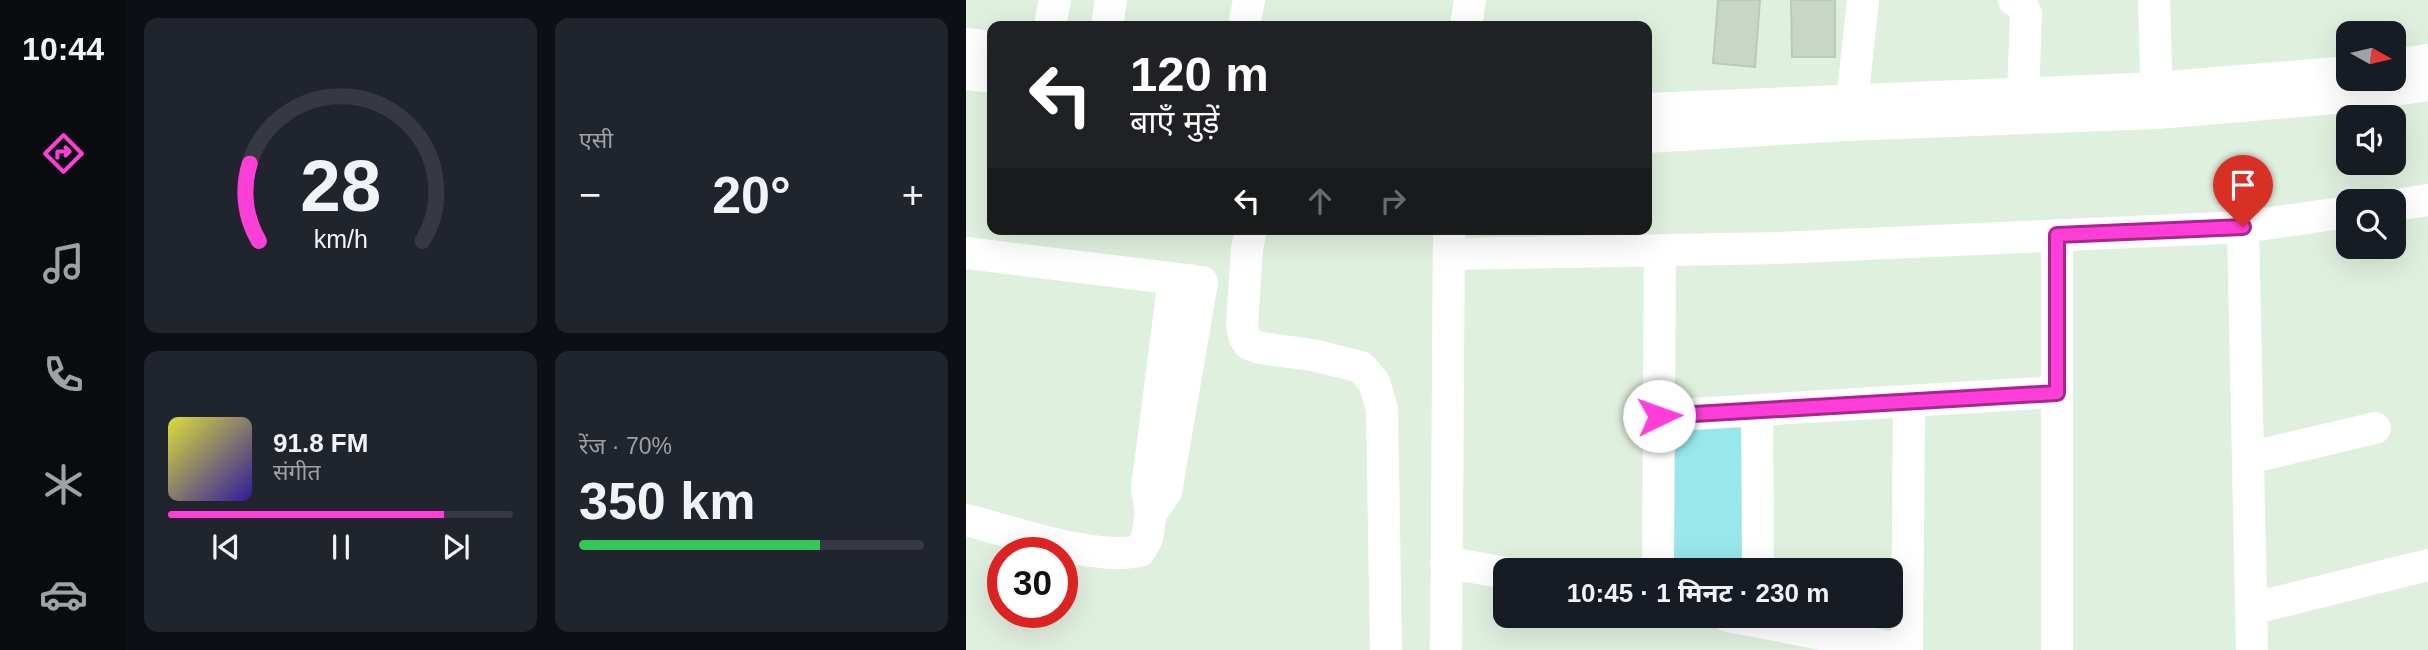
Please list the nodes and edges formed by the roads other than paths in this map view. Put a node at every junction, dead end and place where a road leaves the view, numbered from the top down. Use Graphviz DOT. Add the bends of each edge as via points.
graph roads {
  1 [pos="1055,0"];
  2 [pos="1111,0"];
  3 [pos="1249,0"];
  4 [pos="1470,0"];
  5 [pos="1863,0"];
  6 [pos="2014,0"];
  7 [pos="2154,0"];
  8 [pos="1051,21"];
  9 [pos="1108,21"];
  10 [pos="1245,21"];
  11 [pos="1467,21"];
  12 [pos="966,44"];
  13 [pos="987,46"];
  14 [pos="2428,60"];
  15 [pos="2406,63"];
  16 [pos="966,74"];
  17 [pos="2336,74"];
  18 [pos="987,76"];
  19 [pos="2428,85"];
  20 [pos="2023,94"];
  21 [pos="2157,100"];
  22 [pos="1852,102"];
  23 [pos="1652,109"];
  24 [pos="1652,137"];
  25 [pos="2428,200"];
  26 [pos="2406,203"];
  27 [pos="2336,214"];
  28 [pos="2243,227"];
  29 [pos="1250,235"];
  30 [pos="2057,235"];
  31 [pos="1449,242"];
  32 [pos="1660,250"];
  33 [pos="966,253"];
  34 [pos="1188,280"];
  35 [pos="1244,286"];
  36 [pos="2057,393"];
  37 [pos="1909,401"];
  38 [pos="1757,410"];
  39 [pos="1659,416"];
  40 [pos="2375,428"];
  41 [pos="2248,457"];
  42 [pos="966,520"];
  43 [pos="1658,558"];
  44 [pos="1758,558"];
  45 [pos="1447,562"];
  46 [pos="2428,565"];
  47 [pos="1493,571"];
  48 [pos="2251,609"];
  49 [pos="1773,628"];
  50 [pos="1806,641"];
  51 [pos="1385,649"];
  52 [pos="1446,650"];
  53 [pos="1905,650"];
  54 [pos="2057,650"];
  55 [pos="2252,650"];
  1 -- 8 [label="street"];
  2 -- 9 [label="street"];
  3 -- 10 [label="street"];
  4 -- 11 [label="street"];
  5 -- 22 [label="street"];
  6 -- 20 [label="street" via="2026,14"];
  7 -- 21 [label="street"];
  12 -- 13 [label="street"];
  14 -- 15 [label="street"];
  16 -- 18 [label="street"];
  17 -- 21 [label="street"];
  19 -- 21 [label="street" via="2334,98"];
  20 -- 21 [label="street"];
  20 -- 22 [label="street"];
  21 -- 24 [label="street"];
  22 -- 23 [label="street"];
  25 -- 26 [label="street"];
  27 -- 28 [label="street"];
  28 -- 30 [label="street"];
  28 -- 41 [label="street"];
  29 -- 35 [label="street"];
  30 -- 32 [label="street"];
  30 -- 36 [label="street"];
  31 -- 32 [label="street"];
  31 -- 45 [label="street"];
  32 -- 39 [label="street"];
  33 -- 34 [label="street"];
  34 -- 35 [label="street"];
  34 -- 42 [label="street" via="1166,492 1151,513 1140,551 1125,555 1092,552"];
  35 -- 51 [label="street" via="1242,324 1249,344 1361,367 1374,382 1382,409"];
  36 -- 37 [label="street"];
  36 -- 54 [label="street"];
  37 -- 38 [label="street"];
  37 -- 53 [label="street"];
  38 -- 39 [label="street"];
  38 -- 44 [label="street"];
  39 -- 43 [label="street"];
  40 -- 41 [label="street"];
  41 -- 48 [label="street"];
  45 -- 47 [label="street"];
  45 -- 52 [label="street"];
  46 -- 48 [label="street"];
  48 -- 55 [label="street"];
  49 -- 50 [label="street"];
  50 -- 53 [label="street"];
}
